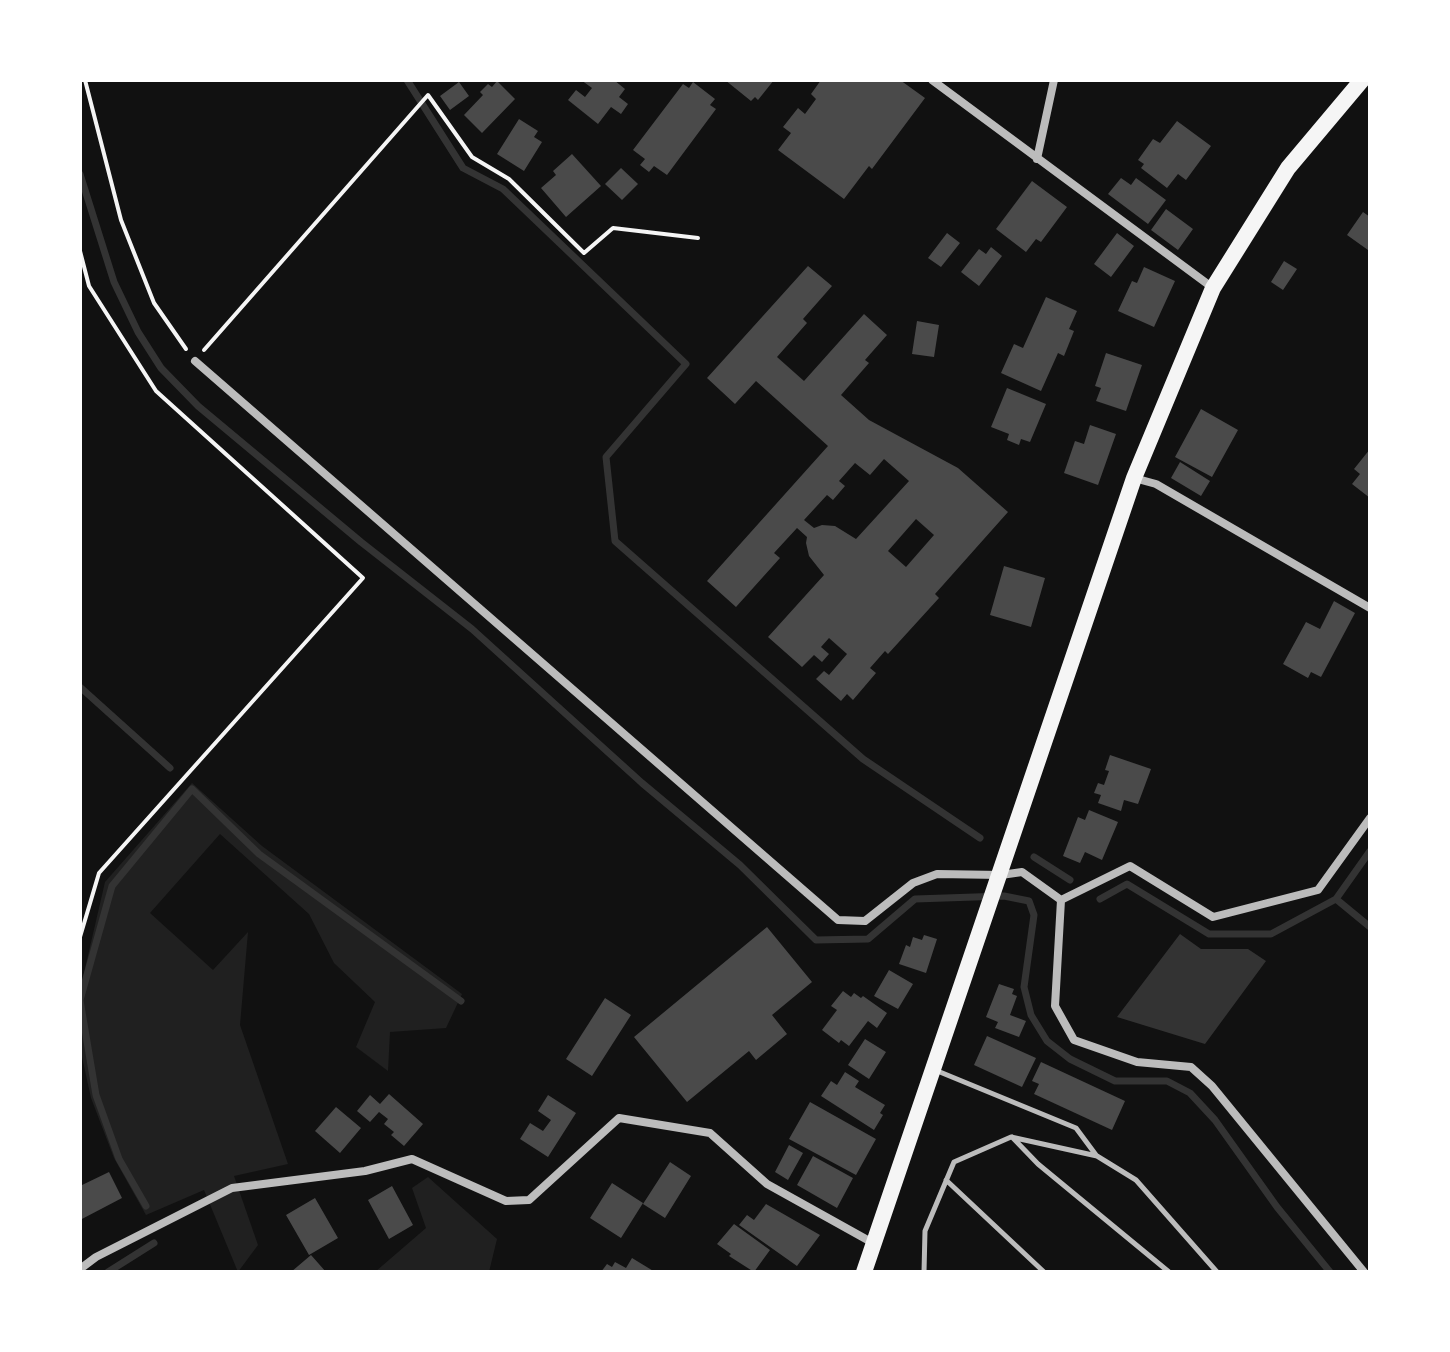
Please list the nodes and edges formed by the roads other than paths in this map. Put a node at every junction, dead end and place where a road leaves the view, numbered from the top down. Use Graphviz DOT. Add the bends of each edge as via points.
graph roads {
  1 [pos="932,80"];
  2 [pos="1054,80"];
  3 [pos="1362,80"];
  4 [pos="1037,159"];
  5 [pos="1213,288"];
  6 [pos="195,361"];
  7 [pos="1134,478"];
  8 [pos="1370,608"];
  9 [pos="1370,818"];
  10 [pos="1001,875"];
  11 [pos="1061,900"];
  12 [pos="934,1069"];
  13 [pos="1011,1137"];
  14 [pos="1097,1156"];
  15 [pos="946,1180"];
  16 [pos="874,1243"];
  17 [pos="80,1269"];
  18 [pos="864,1272"];
  19 [pos="924,1272"];
  20 [pos="1044,1272"];
  21 [pos="1169,1272"];
  22 [pos="1217,1272"];
  23 [pos="1364,1272"];
  1 -- 4 [label="street"];
  2 -- 4 [label="street"];
  3 -- 5 [label="main road" via="1288,168"];
  4 -- 5 [label="street"];
  5 -- 7 [label="main road"];
  6 -- 10 [label="street" via="838,920 865,921 913,883 937,874"];
  7 -- 8 [label="street" via="1156,484"];
  7 -- 10 [label="main road"];
  9 -- 11 [label="street" via="1318,890 1213,917 1130,866"];
  10 -- 11 [label="street" via="1022,872"];
  10 -- 12 [label="main road"];
  11 -- 23 [label="street" via="1055,1006 1074,1040 1137,1062 1191,1067"];
  12 -- 14 [label="lane" via="1076,1128"];
  12 -- 16 [label="main road"];
  13 -- 14 [label="lane"];
  13 -- 15 [label="lane" via="954,1162"];
  13 -- 21 [label="lane"];
  14 -- 22 [label="lane" via="1136,1180"];
  15 -- 19 [label="lane" via="925,1231"];
  15 -- 20 [label="lane"];
  16 -- 17 [label="street" via="767,1184 710,1133 619,1118 529,1200 506,1201 412,1159 365,1171 232,1188"];
  16 -- 18 [label="main road"];
}
